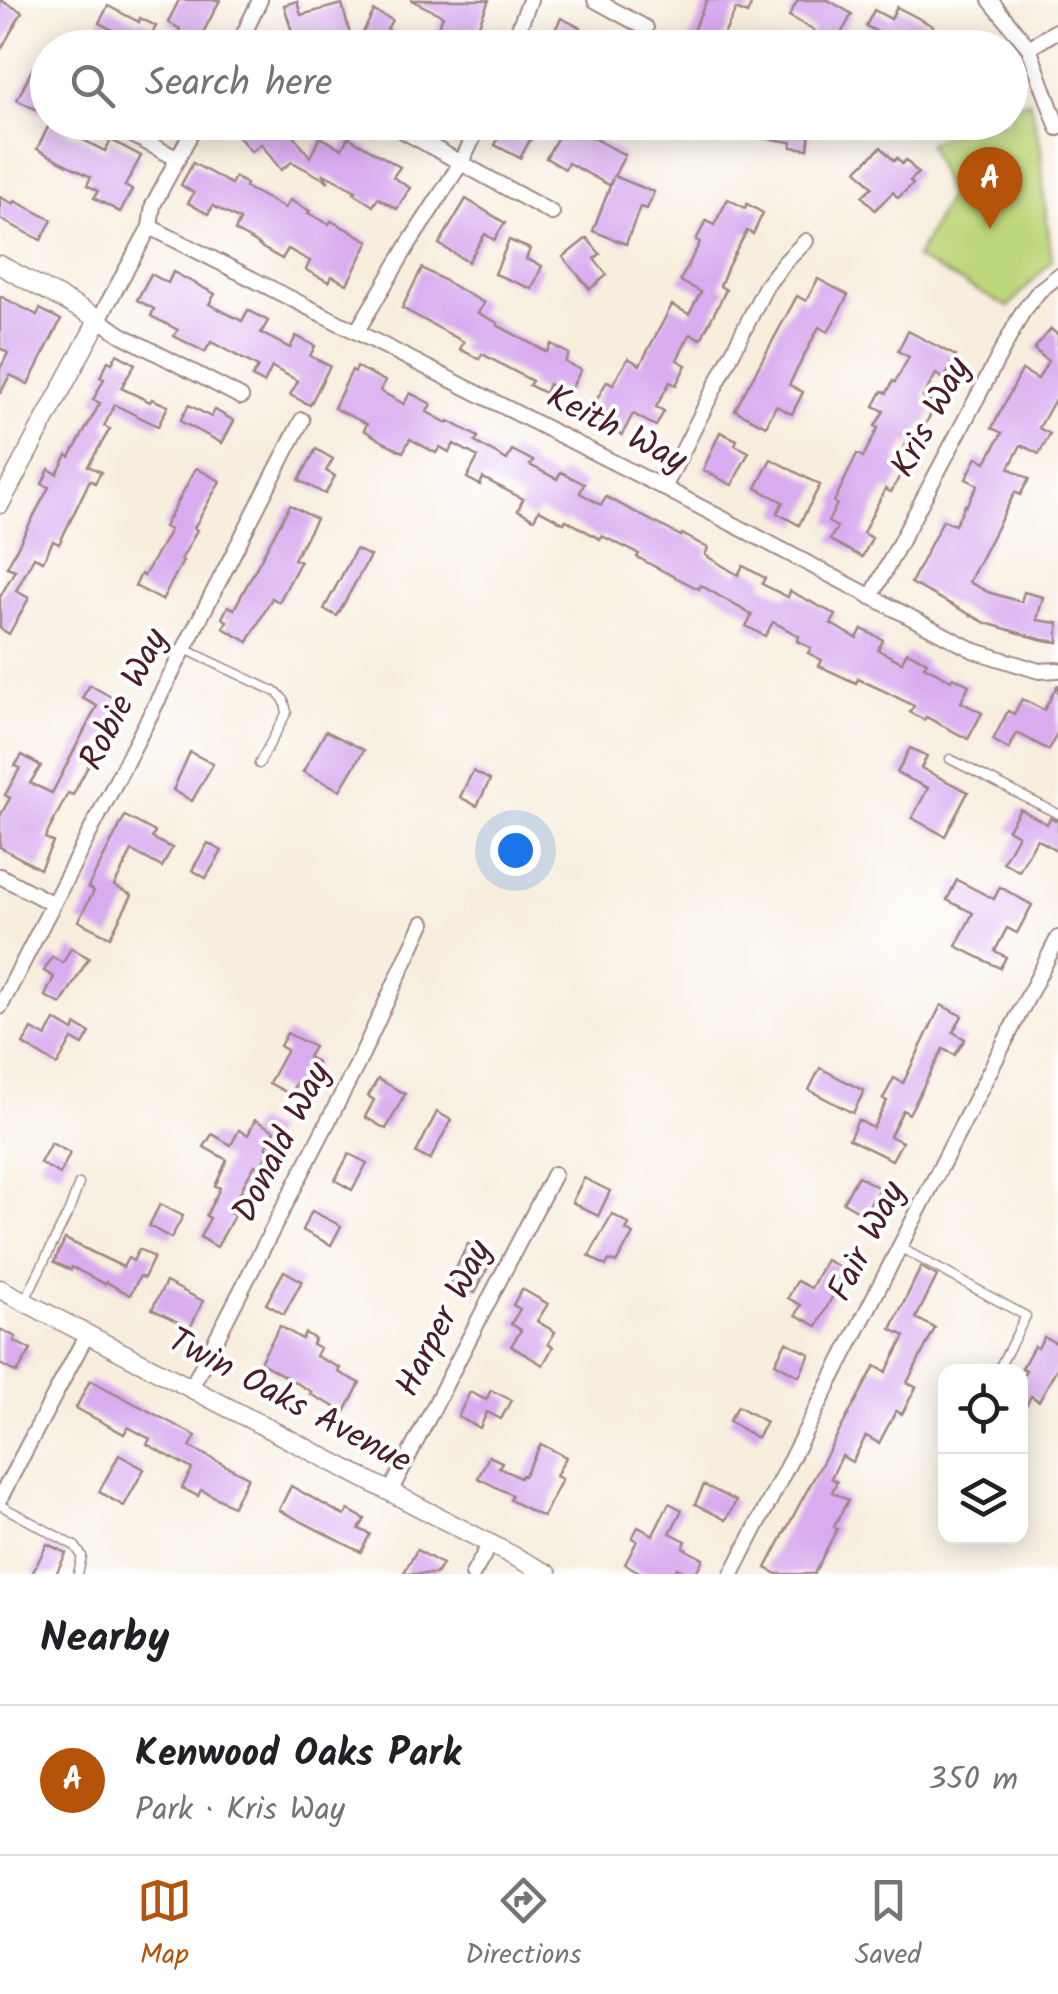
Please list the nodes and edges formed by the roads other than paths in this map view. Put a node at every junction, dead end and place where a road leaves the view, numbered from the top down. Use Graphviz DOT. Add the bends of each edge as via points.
graph roads {
  1 [pos="260,0"];
  2 [pos="530,0"];
  3 [pos="595,0"];
  4 [pos="990,0"];
  5 [pos="646,28"];
  6 [pos="245,30"];
  7 [pos="518,30"];
  8 [pos="1014,30"];
  9 [pos="1058,30"];
  10 [pos="1029,48"];
  11 [pos="1058,128"];
  12 [pos="142,140"];
  13 [pos="188,140"];
  14 [pos="419,140"];
  15 [pos="472,140"];
  16 [pos="178,159"];
  17 [pos="461,163"];
  18 [pos="552,214"];
  19 [pos="150,227"];
  20 [pos="806,241"];
  21 [pos="0,265"];
  22 [pos="1058,276"];
  23 [pos="99,319"];
  24 [pos="358,332"];
  25 [pos="241,397"];
  26 [pos="302,420"];
  27 [pos="664,488"];
  28 [pos="0,504"];
  29 [pos="871,597"];
  30 [pos="185,649"];
  31 [pos="1058,670"];
  32 [pos="950,759"];
  33 [pos="258,764"];
  34 [pos="1058,814"];
  35 [pos="0,876"];
  36 [pos="53,904"];
  37 [pos="423,923"];
  38 [pos="1058,938"];
  39 [pos="0,1006"];
  40 [pos="554,1174"];
  41 [pos="79,1184"];
  42 [pos="899,1247"];
  43 [pos="0,1289"];
  44 [pos="24,1302"];
  45 [pos="87,1334"];
  46 [pos="1002,1364"];
  47 [pos="190,1388"];
  48 [pos="390,1492"];
  49 [pos="0,1501"];
  50 [pos="490,1544"];
  51 [pos="78,1574"];
  52 [pos="474,1574"];
  53 [pos="548,1574"];
  54 [pos="732,1574"];
  1 -- 6 [label="street"];
  2 -- 7 [label="street"];
  3 -- 5 [label="street"];
  4 -- 8 [label="street"];
  9 -- 10 [label="street"];
  10 -- 11 [label="street"];
  12 -- 16 [label="street"];
  13 -- 16 [label="street"];
  14 -- 17 [label="street"];
  15 -- 17 [label="street"];
  16 -- 19 [label="street" via="153,205"];
  17 -- 18 [label="street"];
  17 -- 24 [label="street"];
  19 -- 23 [label="street"];
  19 -- 24 [label="street, Keith Way"];
  20 -- 27 [label="street" via="766,286"];
  21 -- 23 [label="street"];
  22 -- 29 [label="street, Kris Way" via="1022,314"];
  23 -- 25 [label="street"];
  23 -- 28 [label="street"];
  24 -- 27 [label="street, Keith Way"];
  26 -- 30 [label="street, Robie Way"];
  27 -- 29 [label="street, Keith Way"];
  29 -- 31 [label="street, Keith Way" via="975,651 1039,671"];
  30 -- 33 [label="lane" via="284,700 287,712"];
  30 -- 36 [label="street, Robie Way"];
  32 -- 34 [label="lane"];
  35 -- 36 [label="street"];
  36 -- 39 [label="street, Robie Way"];
  37 -- 47 [label="street, Donald Way"];
  38 -- 42 [label="street, Fair Way"];
  40 -- 48 [label="street, Harper Way"];
  41 -- 44 [label="lane"];
  42 -- 46 [label="lane" via="1026,1316"];
  42 -- 54 [label="street, Fair Way"];
  43 -- 44 [label="street, Twin Oaks Avenue"];
  44 -- 45 [label="street, Twin Oaks Avenue"];
  45 -- 47 [label="street, Twin Oaks Avenue"];
  45 -- 49 [label="street"];
  47 -- 48 [label="street, Twin Oaks Avenue"];
  48 -- 50 [label="street, Twin Oaks Avenue"];
  49 -- 51 [label="lane" via="75,1546 82,1556"];
  50 -- 52 [label="street"];
  50 -- 53 [label="street, Twin Oaks Avenue"];
}
